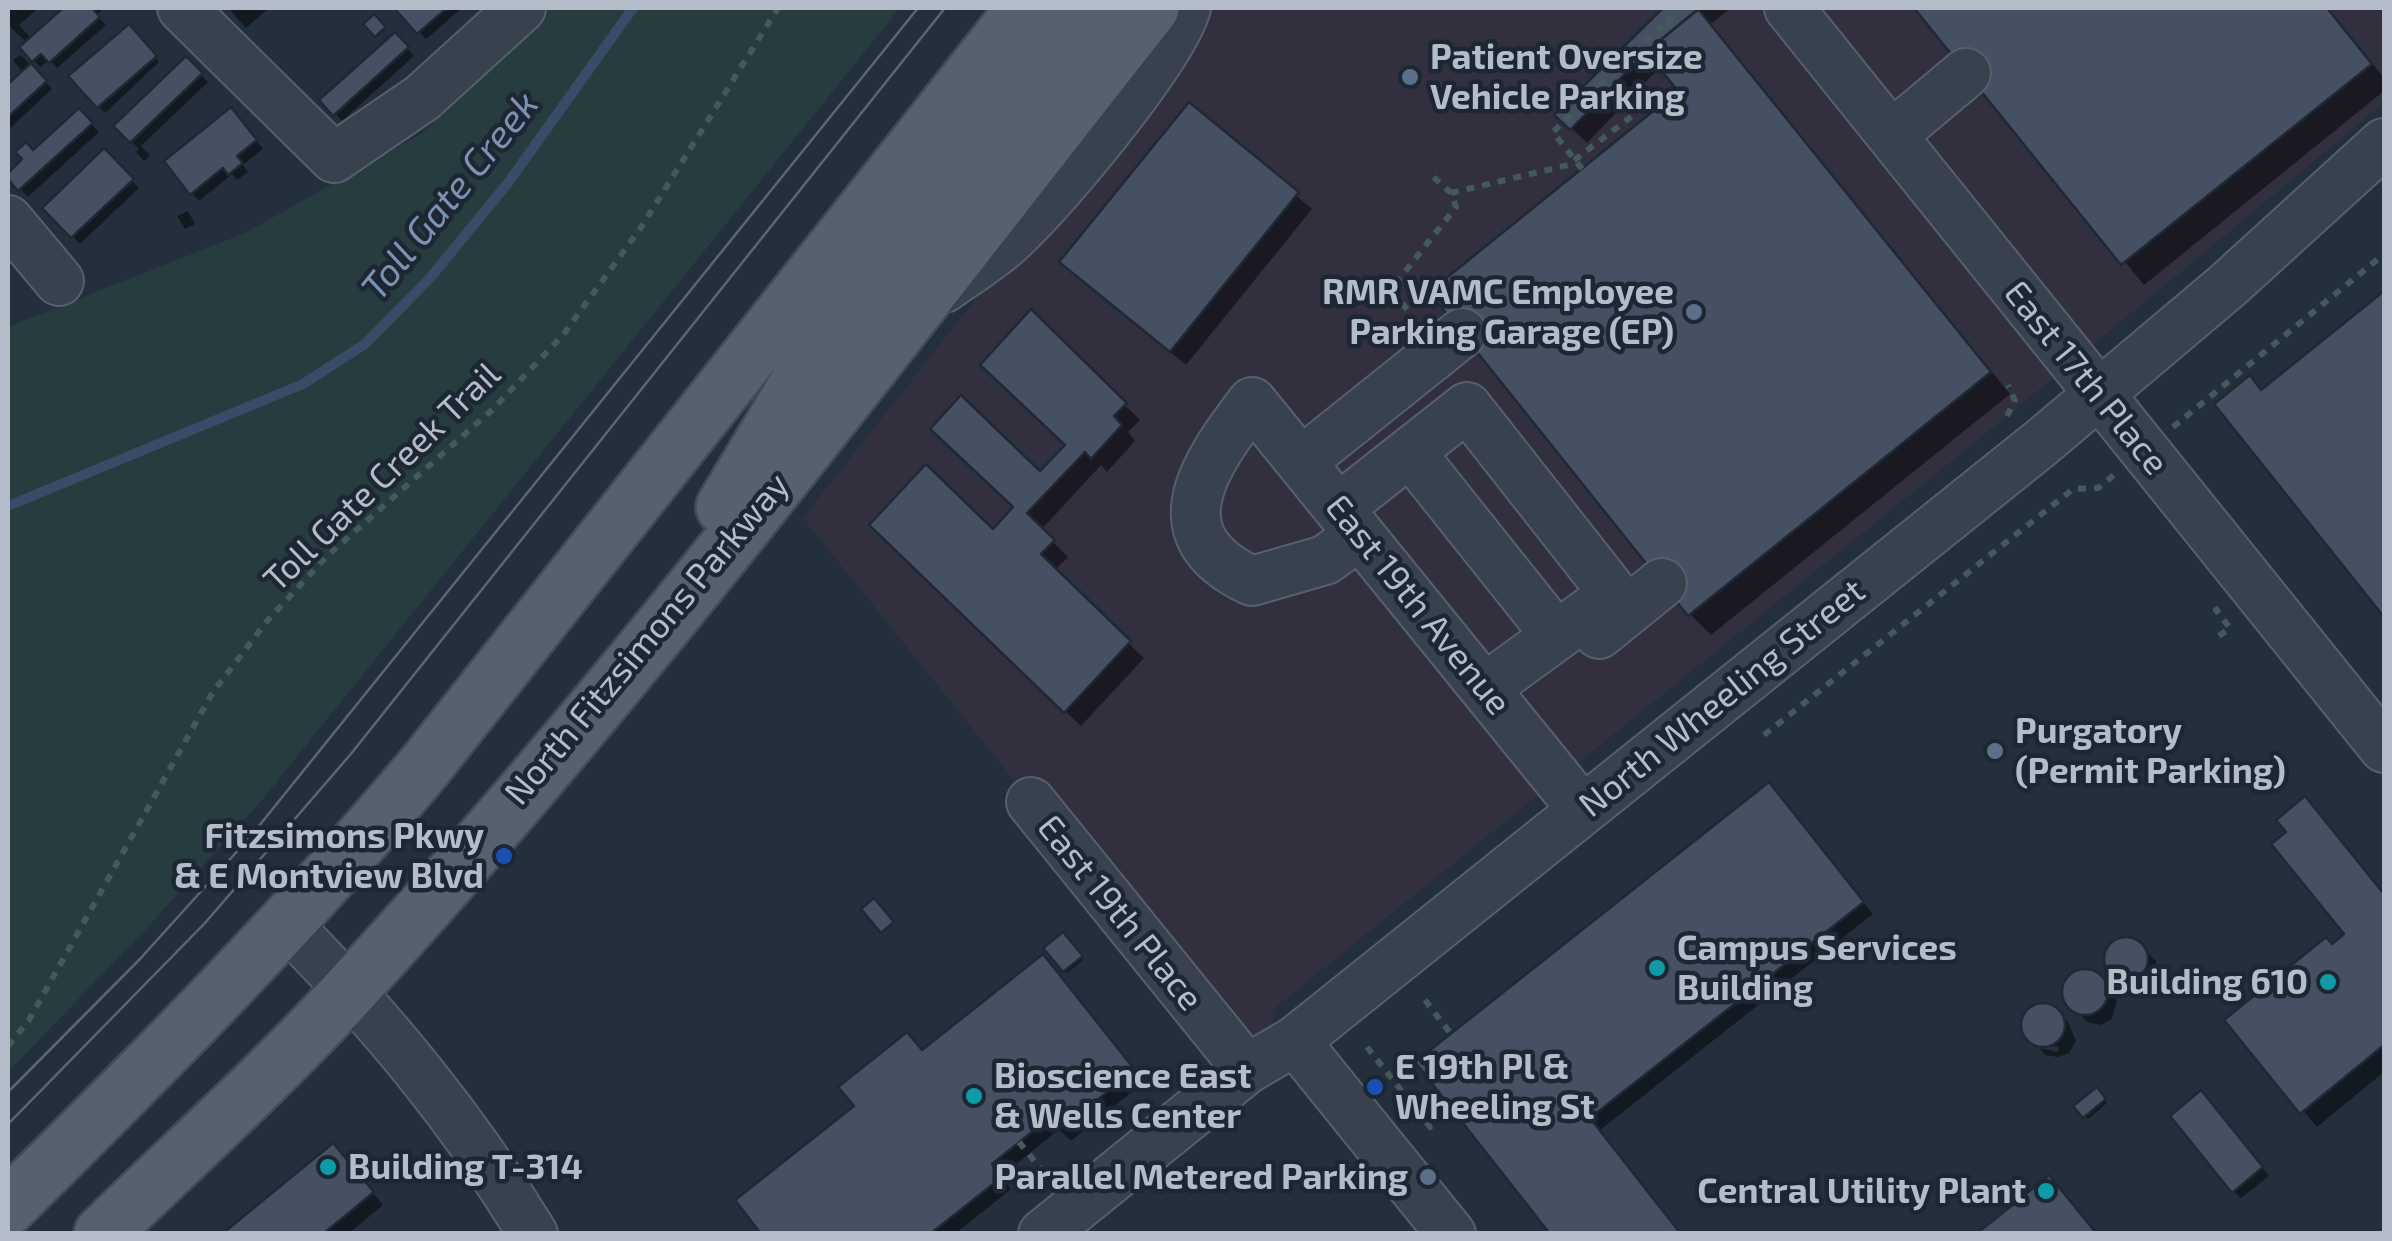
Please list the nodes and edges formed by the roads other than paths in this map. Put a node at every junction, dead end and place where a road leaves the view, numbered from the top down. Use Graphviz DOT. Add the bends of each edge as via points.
graph roads {
  1 [pos="182,8"];
  2 [pos="521,8"];
  3 [pos="1024,8"];
  4 [pos="1088,8"];
  5 [pos="1151,8"];
  6 [pos="1186,8"];
  7 [pos="1789,8"];
  8 [pos="1966,73"];
  9 [pos="1892,135"];
  10 [pos="2384,142"];
  11 [pos="8,220"];
  12 [pos="59,281"];
  13 [pos="916,306"];
  14 [pos="1450,342"];
  15 [pos="2099,394"];
  16 [pos="1410,452"];
  17 [pos="1302,461"];
  18 [pos="1350,521"];
  19 [pos="1662,583"];
  20 [pos="1554,634"];
  21 [pos="647,644"];
  22 [pos="1494,700"];
  23 [pos="2384,748"];
  24 [pos="1031,802"];
  25 [pos="1583,810"];
  26 [pos="288,926"];
  27 [pos="351,989"];
  28 [pos="1296,1041"];
  29 [pos="1246,1069"];
  30 [pos="8,1207"];
  31 [pos="102,1234"];
  32 [pos="533,1234"];
  33 [pos="1043,1234"];
  34 [pos="1452,1234"];
  1 -- 2 [label="street" via="334,158 422,98"];
  3 -- 26 [label="main road" via="425,766"];
  4 -- 21 [label="main road" via="807,365"];
  5 -- 13 [label="main road, North Fitzsimons Parkway"];
  6 -- 13 [label="street" via="1166,50 1038,211 1001,248"];
  7 -- 9 [label="street, East 17th Place"];
  8 -- 9 [label="street"];
  9 -- 15 [label="street, East 17th Place"];
  10 -- 15 [label="street, North Wheeling Street"];
  11 -- 12 [label="street"];
  13 -- 21 [label="main road, North Fitzsimons Parkway"];
  14 -- 17 [label="street"];
  15 -- 23 [label="street, East 17th Place"];
  15 -- 25 [label="street, North Wheeling Street"];
  16 -- 18 [label="street"];
  16 -- 20 [label="street"];
  16 -- 20 [label="street" via="1466,407 1614,594"];
  17 -- 18 [label="street, East 19th Avenue"];
  17 -- 18 [label="street, East 19th Avenue" via="1252,402 1218,450 1194,505 1194,526 1210,554 1252,581 1325,560"];
  18 -- 22 [label="street, East 19th Avenue"];
  19 -- 22 [label="street"];
  20 -- 22 [label="street"];
  21 -- 27 [label="main road, North Fitzsimons Parkway"];
  22 -- 25 [label="street, East 19th Avenue"];
  24 -- 29 [label="street, East 19th Place"];
  25 -- 28 [label="street, North Wheeling Street"];
  26 -- 27 [label="street"];
  26 -- 30 [label="main road"];
  27 -- 31 [label="main road, North Fitzsimons Parkway"];
  27 -- 32 [label="street" via="449,1106"];
  28 -- 29 [label="street, North Wheeling Street"];
  28 -- 34 [label="street"];
  29 -- 33 [label="street, North Wheeling Street"];
}
